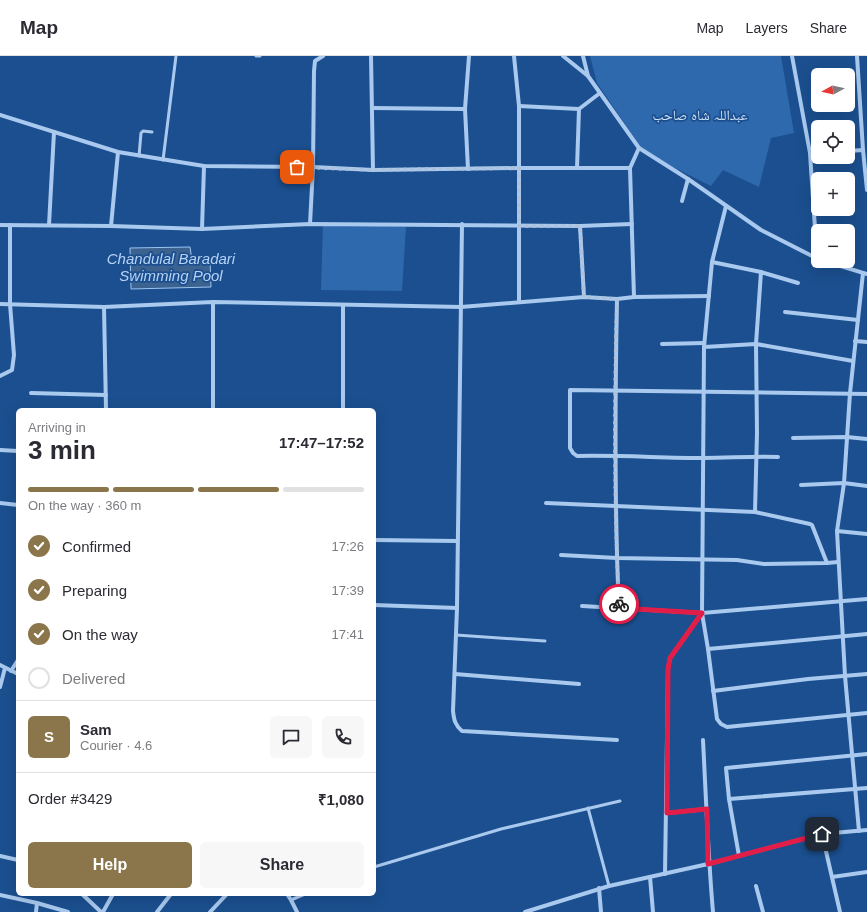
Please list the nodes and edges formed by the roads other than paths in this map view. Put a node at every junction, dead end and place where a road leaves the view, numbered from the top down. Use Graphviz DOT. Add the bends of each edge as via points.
graph roads {
  1 [pos="176,56"];
  2 [pos="256,56"];
  3 [pos="260,56"];
  4 [pos="323,56"];
  5 [pos="371,56"];
  6 [pos="469,56"];
  7 [pos="514,56"];
  8 [pos="563,56"];
  9 [pos="583,56"];
  10 [pos="792,56"];
  11 [pos="857,56"];
  12 [pos="588,76"];
  13 [pos="600,92"];
  14 [pos="519,106"];
  15 [pos="372,108"];
  16 [pos="579,108"];
  17 [pos="465,110"];
  18 [pos="0,115"];
  19 [pos="54,132"];
  20 [pos="152,132"];
  21 [pos="639,148"];
  22 [pos="855,150"];
  23 [pos="862,150"];
  24 [pos="118,152"];
  25 [pos="810,153"];
  26 [pos="139,156"];
  27 [pos="163,160"];
  28 [pos="204,166"];
  29 [pos="866,166"];
  30 [pos="313,167"];
  31 [pos="519,168"];
  32 [pos="577,168"];
  33 [pos="630,168"];
  34 [pos="468,169"];
  35 [pos="373,170"];
  36 [pos="688,179"];
  37 [pos="867,190"];
  38 [pos="682,201"];
  39 [pos="726,206"];
  40 [pos="310,224"];
  41 [pos="462,224"];
  42 [pos="632,224"];
  43 [pos="815,224"];
  44 [pos="0,225"];
  45 [pos="10,225"];
  46 [pos="49,225"];
  47 [pos="111,226"];
  48 [pos="519,226"];
  49 [pos="580,226"];
  50 [pos="202,229"];
  51 [pos="811,255"];
  52 [pos="712,262"];
  53 [pos="846,268"];
  54 [pos="761,272"];
  55 [pos="865,274"];
  56 [pos="798,283"];
  57 [pos="710,296"];
  58 [pos="584,297"];
  59 [pos="634,297"];
  60 [pos="617,299"];
  61 [pos="213,302"];
  62 [pos="520,302"];
  63 [pos="0,304"];
  64 [pos="10,304"];
  65 [pos="343,305"];
  66 [pos="461,307"];
  67 [pos="104,308"];
  68 [pos="785,312"];
  69 [pos="858,320"];
  70 [pos="855,341"];
  71 [pos="867,342"];
  72 [pos="662,344"];
  73 [pos="756,344"];
  74 [pos="704,345"];
  75 [pos="853,360"];
  76 [pos="0,376"];
  77 [pos="615,390"];
  78 [pos="702,392"];
  79 [pos="756,392"];
  80 [pos="31,393"];
  81 [pos="850,393"];
  82 [pos="867,394"];
  83 [pos="106,395"];
  84 [pos="106,408"];
  85 [pos="213,408"];
  86 [pos="343,408"];
  87 [pos="846,437"];
  88 [pos="793,438"];
  89 [pos="867,439"];
  90 [pos="0,450"];
  91 [pos="16,451"];
  92 [pos="615,455"];
  93 [pos="756,456"];
  94 [pos="778,457"];
  95 [pos="703,458"];
  96 [pos="844,483"];
  97 [pos="801,485"];
  98 [pos="867,486"];
  99 [pos="0,503"];
  100 [pos="546,503"];
  101 [pos="16,505"];
  102 [pos="616,506"];
  103 [pos="702,509"];
  104 [pos="755,512"];
  105 [pos="837,531"];
  106 [pos="867,534"];
  107 [pos="376,540"];
  108 [pos="457,541"];
  109 [pos="561,555"];
  110 [pos="617,558"];
  111 [pos="702,559"];
  112 [pos="838,562"];
  113 [pos="827,563"];
  114 [pos="867,600"];
  115 [pos="840,603"];
  116 [pos="376,605"];
  117 [pos="582,606"];
  118 [pos="457,608"];
  119 [pos="619,608"];
  120 [pos="702,613"];
  121 [pos="867,634"];
  122 [pos="456,635"];
  123 [pos="843,635"];
  124 [pos="545,641"];
  125 [pos="708,650"];
  126 [pos="16,663"];
  127 [pos="0,666"];
  128 [pos="5,668"];
  129 [pos="11,671"];
  130 [pos="16,673"];
  131 [pos="454,674"];
  132 [pos="867,674"];
  133 [pos="845,676"];
  134 [pos="579,684"];
  135 [pos="0,687"];
  136 [pos="713,691"];
  137 [pos="867,713"];
  138 [pos="848,714"];
  139 [pos="617,740"];
  140 [pos="703,740"];
  141 [pos="867,754"];
  142 [pos="852,755"];
  143 [pos="867,788"];
  144 [pos="855,789"];
  145 [pos="729,799"];
  146 [pos="620,801"];
  147 [pos="588,808"];
  148 [pos="707,809"];
  149 [pos="667,813"];
  150 [pos="867,830"];
  151 [pos="859,831"];
  152 [pos="822,834"];
  153 [pos="0,856"];
  154 [pos="739,856"];
  155 [pos="16,860"];
  156 [pos="708,864"];
  157 [pos="376,866"];
  158 [pos="867,872"];
  159 [pos="665,874"];
  160 [pos="832,877"];
  161 [pos="650,878"];
  162 [pos="609,886"];
  163 [pos="756,886"];
  164 [pos="599,888"];
  165 [pos="0,894"];
  166 [pos="84,896"];
  167 [pos="113,896"];
  168 [pos="169,896"];
  169 [pos="225,896"];
  170 [pos="288,896"];
  171 [pos="300,896"];
  172 [pos="291,900"];
  173 [pos="38,903"];
  174 [pos="534,911"];
  175 [pos="36,912"];
  176 [pos="68,912"];
  177 [pos="102,912"];
  178 [pos="157,912"];
  179 [pos="210,912"];
  180 [pos="297,912"];
  181 [pos="525,912"];
  182 [pos="601,912"];
  183 [pos="653,912"];
  184 [pos="713,912"];
  185 [pos="763,912"];
  186 [pos="840,912"];
  1 -- 27 [label="lane"];
  2 -- 3 [label="lane"];
  4 -- 30 [label="street" via="315,62 314,71"];
  5 -- 15 [label="street"];
  6 -- 17 [label="street"];
  7 -- 14 [label="street"];
  8 -- 12 [label="street"];
  9 -- 12 [label="street"];
  10 -- 25 [label="street"];
  11 -- 23 [label="street"];
  12 -- 13 [label="street"];
  13 -- 16 [label="street"];
  13 -- 21 [label="street"];
  14 -- 16 [label="street"];
  14 -- 31 [label="street"];
  15 -- 17 [label="street"];
  15 -- 35 [label="street"];
  16 -- 32 [label="street"];
  17 -- 34 [label="street"];
  18 -- 19 [label="street"];
  19 -- 24 [label="street"];
  19 -- 46 [label="street"];
  20 -- 26 [label="lane" via="141,133"];
  21 -- 33 [label="street"];
  21 -- 36 [label="street"];
  22 -- 23 [label="street"];
  23 -- 29 [label="street"];
  24 -- 26 [label="street"];
  24 -- 47 [label="street"];
  25 -- 43 [label="street"];
  26 -- 27 [label="street"];
  27 -- 28 [label="street"];
  28 -- 30 [label="street"];
  28 -- 50 [label="street"];
  29 -- 37 [label="street"];
  30 -- 35 [label="street"];
  30 -- 40 [label="street"];
  31 -- 32 [label="street"];
  31 -- 34 [label="street"];
  31 -- 48 [label="street"];
  32 -- 33 [label="street"];
  33 -- 42 [label="street"];
  34 -- 35 [label="street"];
  36 -- 38 [label="street"];
  36 -- 39 [label="street"];
  39 -- 51 [label="street" via="761,230"];
  39 -- 52 [label="street"];
  40 -- 41 [label="street"];
  40 -- 50 [label="street"];
  41 -- 48 [label="street"];
  41 -- 66 [label="street"];
  42 -- 49 [label="street"];
  42 -- 59 [label="street"];
  44 -- 45 [label="street"];
  45 -- 46 [label="street"];
  45 -- 64 [label="street"];
  46 -- 47 [label="street"];
  47 -- 50 [label="street"];
  48 -- 49 [label="street"];
  48 -- 62 [label="street"];
  49 -- 58 [label="street"];
  52 -- 54 [label="street"];
  52 -- 57 [label="street"];
  53 -- 55 [label="street"];
  54 -- 56 [label="street"];
  54 -- 73 [label="street"];
  55 -- 69 [label="street"];
  57 -- 59 [label="street"];
  57 -- 74 [label="street"];
  58 -- 60 [label="street"];
  58 -- 62 [label="street"];
  59 -- 60 [label="street"];
  60 -- 77 [label="street"];
  61 -- 65 [label="street"];
  61 -- 67 [label="street"];
  61 -- 85 [label="street"];
  62 -- 66 [label="street"];
  63 -- 64 [label="street"];
  64 -- 67 [label="street"];
  64 -- 76 [label="street" via="14,355 12,370"];
  65 -- 66 [label="street"];
  65 -- 86 [label="street"];
  66 -- 108 [label="street"];
  67 -- 83 [label="street"];
  68 -- 69 [label="street"];
  69 -- 70 [label="street"];
  70 -- 71 [label="street"];
  70 -- 75 [label="street"];
  72 -- 74 [label="street"];
  73 -- 74 [label="street"];
  73 -- 75 [label="street"];
  73 -- 79 [label="street"];
  74 -- 78 [label="street"];
  75 -- 81 [label="street"];
  77 -- 78 [label="street"];
  77 -- 92 [label="street"];
  77 -- 92 [label="street" via="570,390 570,448 577,456"];
  78 -- 79 [label="street"];
  78 -- 95 [label="street"];
  79 -- 81 [label="street"];
  79 -- 93 [label="street"];
  80 -- 83 [label="street"];
  81 -- 82 [label="street"];
  81 -- 87 [label="street"];
  83 -- 84 [label="street"];
  87 -- 88 [label="street"];
  87 -- 89 [label="street"];
  87 -- 96 [label="street"];
  90 -- 91 [label="street"];
  92 -- 95 [label="street"];
  92 -- 102 [label="street"];
  93 -- 94 [label="street"];
  93 -- 95 [label="street"];
  93 -- 104 [label="street"];
  95 -- 103 [label="street"];
  96 -- 97 [label="street"];
  96 -- 98 [label="street"];
  96 -- 105 [label="street"];
  99 -- 101 [label="street"];
  100 -- 102 [label="street"];
  102 -- 103 [label="street"];
  102 -- 110 [label="street"];
  103 -- 104 [label="street"];
  103 -- 111 [label="street"];
  104 -- 113 [label="street" via="810,524"];
  105 -- 106 [label="street"];
  105 -- 112 [label="street"];
  107 -- 108 [label="street"];
  108 -- 118 [label="street"];
  109 -- 110 [label="street"];
  110 -- 111 [label="street"];
  110 -- 119 [label="street"];
  111 -- 113 [label="street" via="764,564"];
  111 -- 120 [label="street"];
  112 -- 113 [label="street"];
  112 -- 115 [label="street"];
  114 -- 115 [label="street"];
  115 -- 120 [label="street"];
  115 -- 123 [label="street"];
  116 -- 118 [label="street"];
  117 -- 119 [label="street"];
  118 -- 122 [label="street"];
  119 -- 120 [label="street"];
  120 -- 125 [label="street"];
  120 -- 149 [label="street" via="669,663"];
  121 -- 123 [label="street"];
  122 -- 124 [label="lane"];
  122 -- 131 [label="street"];
  123 -- 125 [label="street"];
  123 -- 133 [label="street"];
  125 -- 136 [label="street"];
  126 -- 129 [label="street"];
  127 -- 128 [label="street"];
  128 -- 129 [label="street"];
  128 -- 135 [label="street"];
  129 -- 130 [label="street"];
  131 -- 134 [label="street"];
  131 -- 139 [label="street" via="453,711 456,726 462,731"];
  132 -- 133 [label="street"];
  133 -- 136 [label="street"];
  133 -- 138 [label="street"];
  136 -- 138 [label="street" via="717,719 727,727"];
  137 -- 138 [label="street"];
  138 -- 142 [label="street"];
  140 -- 148 [label="street"];
  141 -- 142 [label="street"];
  142 -- 144 [label="street"];
  142 -- 145 [label="street" via="726,768"];
  143 -- 144 [label="street"];
  144 -- 145 [label="street"];
  144 -- 151 [label="street"];
  145 -- 154 [label="street"];
  146 -- 147 [label="lane"];
  147 -- 157 [label="lane" via="501,829"];
  147 -- 162 [label="lane"];
  148 -- 149 [label="street"];
  148 -- 156 [label="street"];
  149 -- 159 [label="street"];
  150 -- 151 [label="street"];
  151 -- 152 [label="street"];
  152 -- 154 [label="street"];
  152 -- 160 [label="street"];
  153 -- 155 [label="street"];
  154 -- 156 [label="street"];
  156 -- 159 [label="street"];
  156 -- 184 [label="street"];
  158 -- 160 [label="street"];
  159 -- 161 [label="street"];
  160 -- 186 [label="street"];
  161 -- 162 [label="street"];
  161 -- 183 [label="street"];
  162 -- 164 [label="street"];
  163 -- 185 [label="street"];
  164 -- 174 [label="street"];
  164 -- 182 [label="street"];
  165 -- 173 [label="street"];
  166 -- 177 [label="street"];
  167 -- 177 [label="street"];
  168 -- 178 [label="street"];
  169 -- 179 [label="street"];
  170 -- 172 [label="street"];
  171 -- 172 [label="lane"];
  172 -- 180 [label="street"];
  173 -- 175 [label="street"];
  173 -- 176 [label="street"];
  174 -- 181 [label="street"];
}
